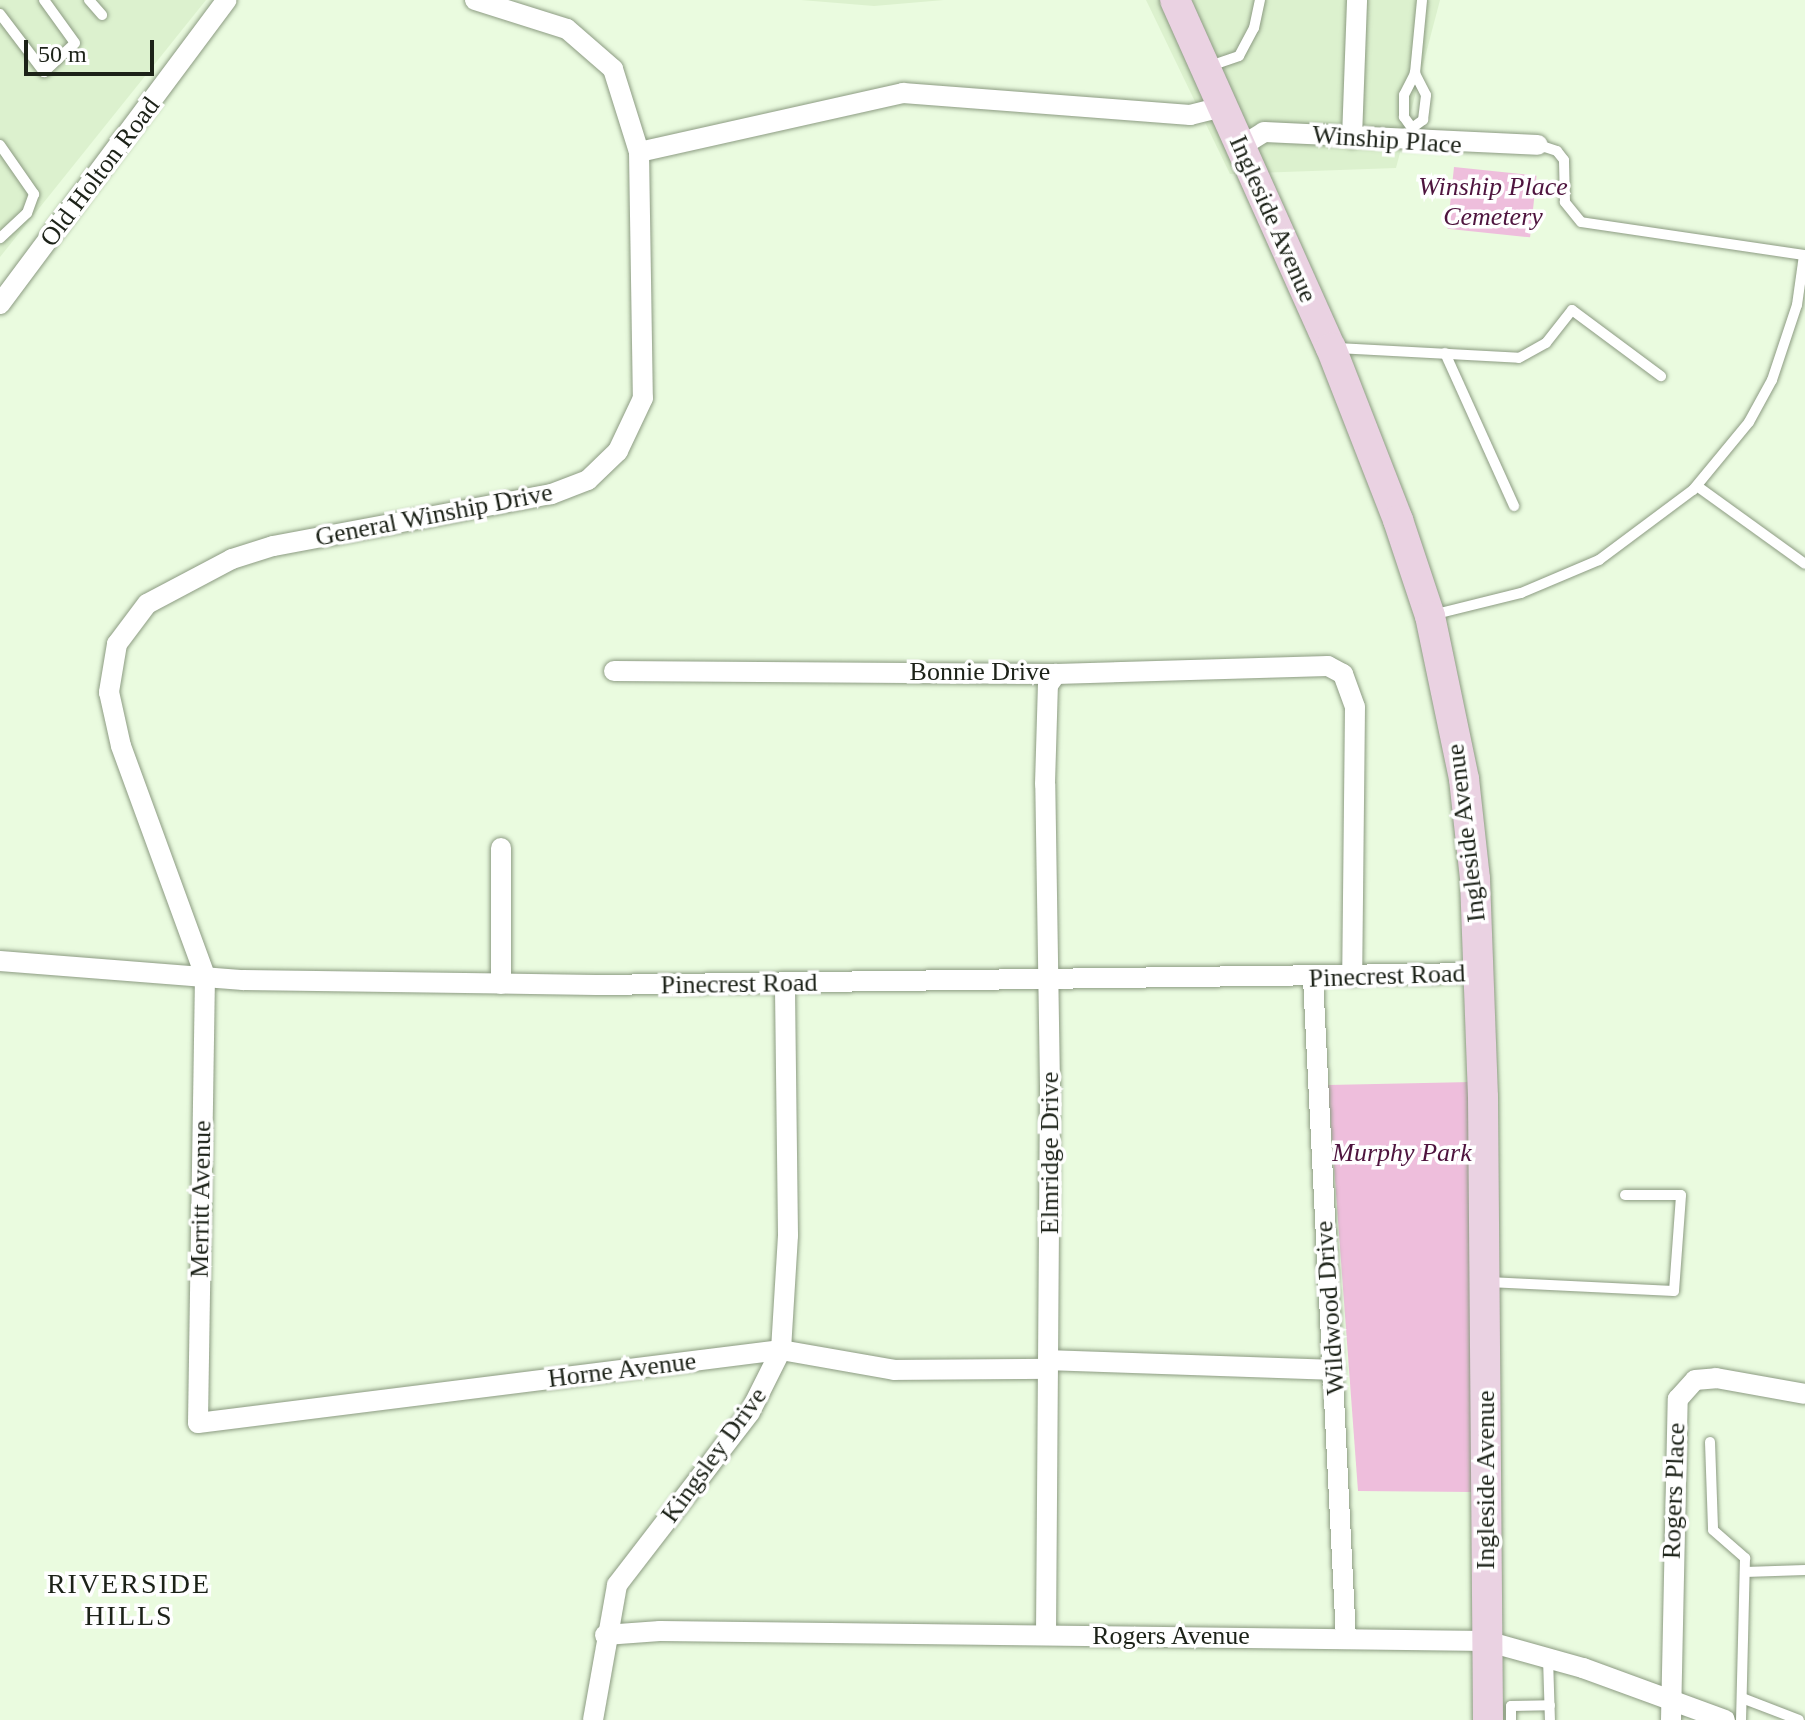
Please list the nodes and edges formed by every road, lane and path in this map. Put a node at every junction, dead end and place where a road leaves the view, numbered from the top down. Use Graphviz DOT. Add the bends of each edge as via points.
graph roads {
  1 [pos="44,0"];
  2 [pos="89,0"];
  3 [pos="227,0"];
  4 [pos="475,0"];
  5 [pos="1175,0"];
  6 [pos="1260,0"];
  7 [pos="1357,0"];
  8 [pos="1422,0"];
  9 [pos="0,14"];
  10 [pos="102,15"];
  11 [pos="1205,67"];
  12 [pos="1415,73"];
  13 [pos="1223,107"];
  14 [pos="1412,135"];
  15 [pos="1352,138"];
  16 [pos="0,145"];
  17 [pos="1538,145"];
  18 [pos="1240,147"];
  19 [pos="639,152"];
  20 [pos="0,238"];
  21 [pos="0,304"];
  22 [pos="1331,348"];
  23 [pos="1445,353"];
  24 [pos="1661,376"];
  25 [pos="1697,486"];
  26 [pos="1514,506"];
  27 [pos="1805,564"];
  28 [pos="1430,616"];
  29 [pos="614,671"];
  30 [pos="1056,674"];
  31 [pos="501,848"];
  32 [pos="0,961"];
  33 [pos="1479,973"];
  34 [pos="205,976"];
  35 [pos="1352,976"];
  36 [pos="1313,978"];
  37 [pos="1049,980"];
  38 [pos="501,984"];
  39 [pos="785,984"];
  40 [pos="1625,1195"];
  41 [pos="1485,1282"];
  42 [pos="781,1350"];
  43 [pos="1048,1365"];
  44 [pos="1334,1370"];
  45 [pos="1805,1394"];
  46 [pos="198,1423"];
  47 [pos="1710,1442"];
  48 [pos="1805,1570"];
  49 [pos="1745,1572"];
  50 [pos="605,1635"];
  51 [pos="1046,1635"];
  52 [pos="1346,1638"];
  53 [pos="1486,1641"];
  54 [pos="1548,1657"];
  55 [pos="1742,1698"];
  56 [pos="1668,1699"];
  57 [pos="1550,1705"];
  58 [pos="1529,1706"];
  59 [pos="1495,1708"];
  60 [pos="593,1720"];
  61 [pos="1511,1720"];
  62 [pos="1529,1720"];
  63 [pos="1550,1720"];
  64 [pos="1671,1720"];
  65 [pos="1725,1720"];
  66 [pos="1741,1720"];
  67 [pos="1799,1720"];
  1 -- 9 [label="lane" via="75,43 44,72"];
  2 -- 10 [label="lane"];
  3 -- 21 [label="street, Old Holton Road"];
  4 -- 19 [label="street, General Winship Drive" via="535,16 586,42 613,69"];
  5 -- 11 [label="street, Ingleside Avenue"];
  6 -- 11 [label="lane" via="1254,28 1239,56"];
  7 -- 15 [label="street"];
  8 -- 12 [label="lane"];
  11 -- 13 [label="street, Ingleside Avenue"];
  12 -- 14 [label="lane" via="1404,95 1404,117"];
  12 -- 14 [label="lane" via="1426,95 1423,120"];
  13 -- 18 [label="street, Ingleside Avenue"];
  13 -- 19 [label="street" via="1190,115 903,93"];
  14 -- 15 [label="street, Winship Place"];
  14 -- 17 [label="street, Winship Place"];
  15 -- 18 [label="street, Winship Place" via="1264,132"];
  16 -- 20 [label="lane" via="34,194 27,213"];
  17 -- 25 [label="lane" via="1557,151 1564,160 1565,202 1581,222 1804,255 1797,305 1772,380 1749,422"];
  18 -- 22 [label="street, Ingleside Avenue"];
  19 -- 34 [label="street, General Winship Drive" via="643,398 618,451 604,466 588,480 551,494 273,546 232,559 147,604 117,644 109,692 121,746"];
  22 -- 23 [label="lane"];
  22 -- 28 [label="street, Ingleside Avenue"];
  23 -- 24 [label="lane" via="1533,355 1572,310"];
  23 -- 26 [label="lane"];
  25 -- 27 [label="lane"];
  25 -- 28 [label="lane" via="1599,560 1521,593"];
  28 -- 33 [label="street, Ingleside Avenue" via="1464,779"];
  29 -- 30 [label="street, Bonnie Drive"];
  30 -- 35 [label="street, Bonnie Drive" via="1328,666 1343,674 1355,707"];
  30 -- 37 [label="street, Elmridge Drive" via="1048,685 1045,784"];
  31 -- 38 [label="street"];
  32 -- 34 [label="street, Pinecrest Road"];
  33 -- 35 [label="street, Pinecrest Road"];
  33 -- 41 [label="street, Ingleside Avenue"];
  34 -- 38 [label="street, Pinecrest Road"];
  34 -- 46 [label="street, Merritt Avenue"];
  35 -- 36 [label="street, Pinecrest Road"];
  36 -- 37 [label="street, Pinecrest Road"];
  36 -- 44 [label="street, Wildwood Drive"];
  37 -- 39 [label="street, Pinecrest Road"];
  37 -- 43 [label="street, Elmridge Drive"];
  38 -- 39 [label="street, Pinecrest Road"];
  39 -- 42 [label="street, Kingsley Drive" via="788,1263"];
  40 -- 41 [label="lane" via="1681,1195 1674,1291"];
  41 -- 53 [label="street, Ingleside Avenue"];
  42 -- 43 [label="street, Horne Avenue" via="894,1370"];
  42 -- 46 [label="street, Horne Avenue"];
  42 -- 50 [label="street, Kingsley Drive" via="750,1412 617,1585"];
  43 -- 44 [label="street, Horne Avenue"];
  43 -- 51 [label="street, Elmridge Drive"];
  44 -- 52 [label="street, Wildwood Drive"];
  45 -- 56 [label="street, Rogers Place" via="1716,1378 1695,1380 1678,1399"];
  47 -- 49 [label="lane" via="1713,1530 1745,1558"];
  48 -- 49 [label="lane"];
  49 -- 55 [label="lane"];
  50 -- 51 [label="street, Rogers Avenue"];
  50 -- 60 [label="street, Kingsley Drive"];
  51 -- 52 [label="street, Rogers Avenue"];
  52 -- 53 [label="street, Rogers Avenue"];
  53 -- 54 [label="street, Rogers Avenue"];
  53 -- 59 [label="street, Ingleside Avenue"];
  54 -- 56 [label="street, Rogers Avenue"];
  54 -- 57 [label="lane"];
  55 -- 66 [label="lane"];
  55 -- 67 [label="lane"];
  56 -- 64 [label="street, Rogers Place"];
  56 -- 65 [label="street, Rogers Avenue"];
  57 -- 58 [label="lane"];
  57 -- 63 [label="lane"];
  58 -- 59 [label="lane"];
  58 -- 62 [label="lane"];
  59 -- 61 [label="lane"];
}
